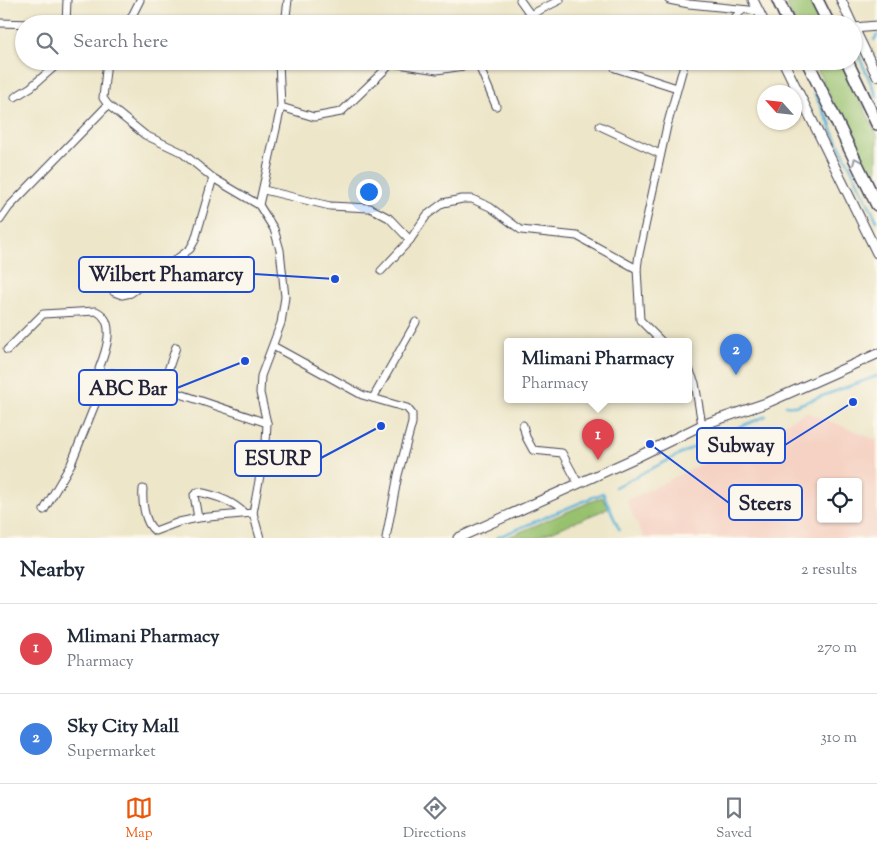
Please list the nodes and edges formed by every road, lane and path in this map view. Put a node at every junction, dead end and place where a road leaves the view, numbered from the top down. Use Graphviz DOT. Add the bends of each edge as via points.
graph roads {
  1 [pos="68,0"];
  2 [pos="140,0"];
  3 [pos="288,0"];
  4 [pos="520,0"];
  5 [pos="560,0"];
  6 [pos="669,0"];
  7 [pos="753,0"];
  8 [pos="778,0"];
  9 [pos="817,0"];
  10 [pos="841,0"];
  11 [pos="742,10"];
  12 [pos="759,11"];
  13 [pos="530,14"];
  14 [pos="67,15"];
  15 [pos="132,15"];
  16 [pos="286,15"];
  17 [pos="737,15"];
  18 [pos="761,15"];
  19 [pos="785,15"];
  20 [pos="824,15"];
  21 [pos="848,15"];
  22 [pos="0,23"];
  23 [pos="15,23"];
  24 [pos="862,26"];
  25 [pos="877,26"];
  26 [pos="862,45"];
  27 [pos="51,70"];
  28 [pos="106,70"];
  29 [pos="279,70"];
  30 [pos="386,70"];
  31 [pos="480,70"];
  32 [pos="621,70"];
  33 [pos="682,70"];
  34 [pos="787,70"];
  35 [pos="811,70"];
  36 [pos="851,70"];
  37 [pos="877,76"];
  38 [pos="677,88"];
  39 [pos="15,97"];
  40 [pos="108,105"];
  41 [pos="496,106"];
  42 [pos="281,108"];
  43 [pos="877,124"];
  44 [pos="600,126"];
  45 [pos="660,154"];
  46 [pos="213,178"];
  47 [pos="264,190"];
  48 [pos="259,205"];
  49 [pos="877,205"];
  50 [pos="0,220"];
  51 [pos="410,240"];
  52 [pos="877,253"];
  53 [pos="637,269"];
  54 [pos="381,271"];
  55 [pos="114,292"];
  56 [pos="416,322"];
  57 [pos="658,338"];
  58 [pos="273,346"];
  59 [pos="176,347"];
  60 [pos="7,350"];
  61 [pos="877,354"];
  62 [pos="692,376"];
  63 [pos="106,378"];
  64 [pos="162,388"];
  65 [pos="373,398"];
  66 [pos="267,423"];
  67 [pos="523,425"];
  68 [pos="702,425"];
  69 [pos="578,483"];
  70 [pos="143,488"];
  71 [pos="44,510"];
  72 [pos="253,513"];
  73 [pos="244,514"];
  74 [pos="198,518"];
  75 [pos="260,538"];
  76 [pos="386,538"];
  77 [pos="458,538"];
  1 -- 14 [label="street"];
  2 -- 15 [label="street"];
  3 -- 16 [label="street"];
  4 -- 13 [label="street"];
  5 -- 13 [label="street"];
  6 -- 11 [label="street"];
  7 -- 12 [label="street"];
  8 -- 19 [label="main road"];
  9 -- 20 [label="main road"];
  10 -- 21 [label="street"];
  11 -- 12 [label="street"];
  11 -- 17 [label="street"];
  12 -- 18 [label="street"];
  22 -- 23 [label="street"];
  24 -- 25 [label="street"];
  26 -- 37 [label="street"];
  27 -- 39 [label="street"];
  28 -- 40 [label="street" via="103,98"];
  29 -- 42 [label="street"];
  30 -- 42 [label="street" via="341,112 314,117"];
  31 -- 41 [label="street"];
  32 -- 38 [label="street"];
  33 -- 38 [label="street"];
  34 -- 52 [label="street"];
  49 -- 35 [label="main road, one-way"];
  36 -- 43 [label="main road"];
  38 -- 45 [label="street"];
  40 -- 46 [label="street" via="136,129 181,152"];
  40 -- 50 [label="street"];
  42 -- 47 [label="street"];
  44 -- 45 [label="street"];
  45 -- 53 [label="street"];
  46 -- 48 [label="street"];
  46 -- 55 [label="street" via="190,249 132,293"];
  47 -- 48 [label="street"];
  47 -- 51 [label="street" via="330,206 370,208 389,218"];
  48 -- 58 [label="street" via="278,243 285,297"];
  51 -- 53 [label="street" via="435,208 451,200 472,199 490,207 516,228 577,236"];
  51 -- 54 [label="street"];
  53 -- 57 [label="street" via="640,320"];
  56 -- 65 [label="street"];
  58 -- 65 [label="street"];
  58 -- 66 [label="street" via="261,376 260,393"];
  59 -- 64 [label="street"];
  60 -- 63 [label="street" via="43,314 96,311 104,315 108,324 100,369"];
  61 -- 68 [label="street" via="769,402"];
  62 -- 68 [label="street"];
  63 -- 64 [label="street" via="115,373"];
  63 -- 71 [label="street" via="71,464"];
  64 -- 66 [label="street"];
  65 -- 76 [label="street" via="407,408 412,414"];
  66 -- 72 [label="street" via="263,466"];
  67 -- 69 [label="street" via="533,450 562,453"];
  68 -- 69 [label="street"];
  69 -- 77 [label="street"];
  70 -- 74 [label="street" via="143,505 154,531"];
  72 -- 73 [label="street"];
  72 -- 75 [label="street"];
  73 -- 74 [label="street"];
  73 -- 74 [label="street" via="235,504 198,492 194,495"];
}
